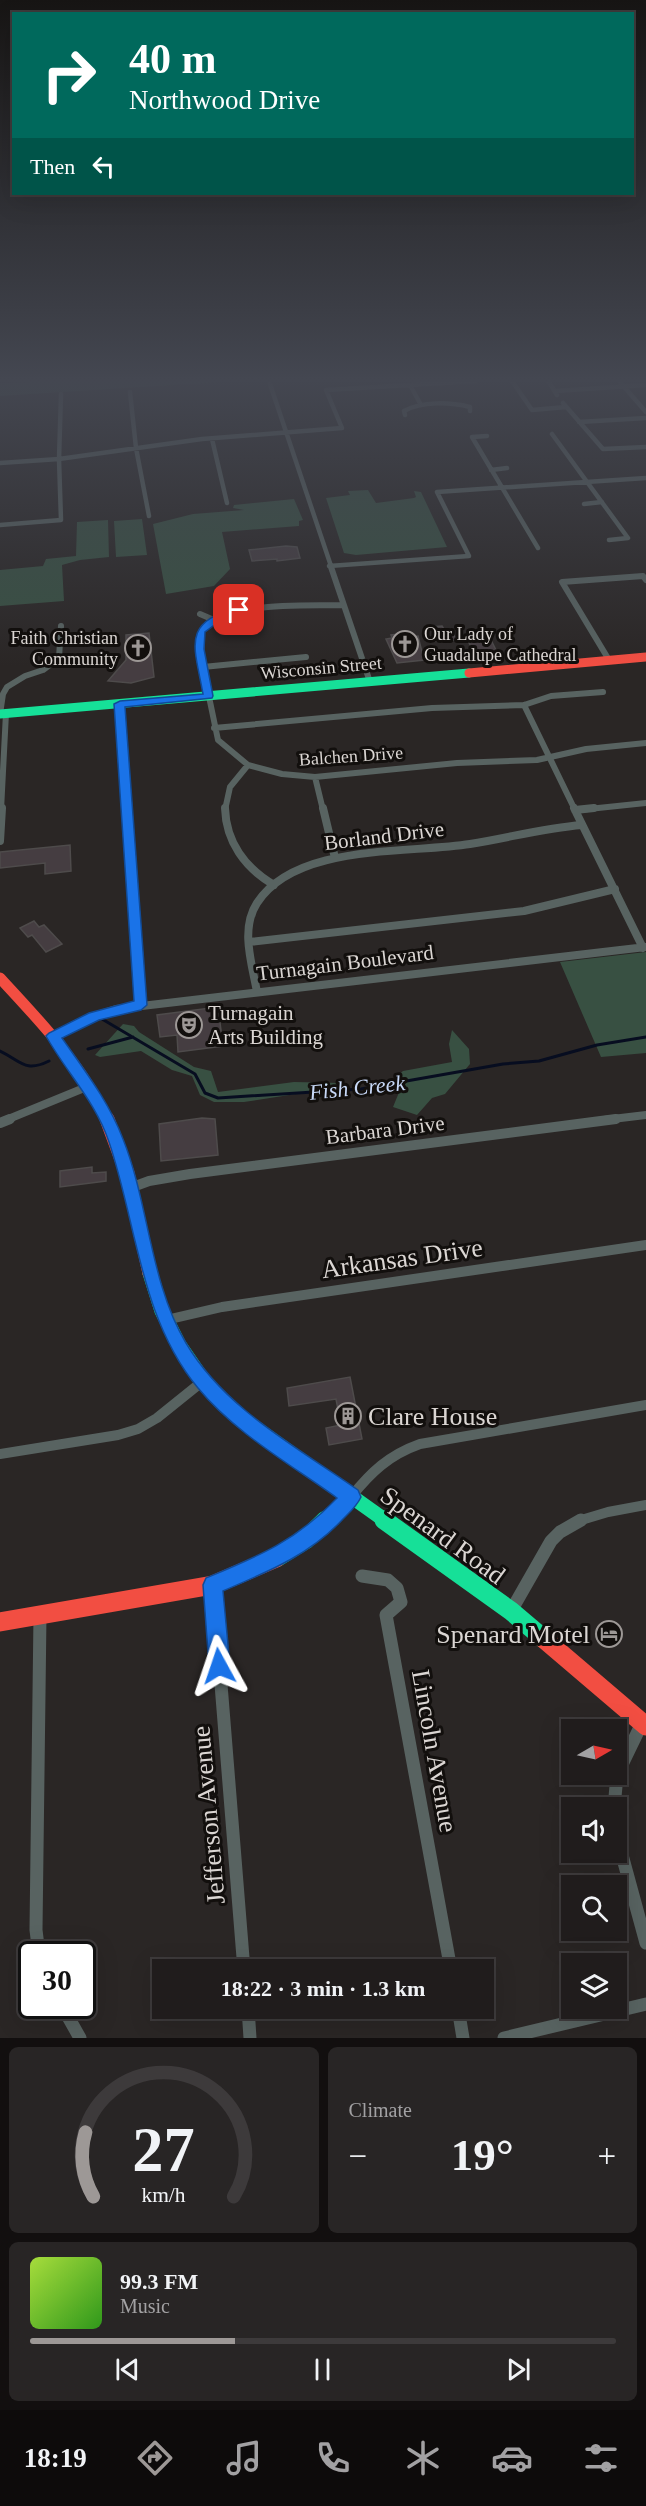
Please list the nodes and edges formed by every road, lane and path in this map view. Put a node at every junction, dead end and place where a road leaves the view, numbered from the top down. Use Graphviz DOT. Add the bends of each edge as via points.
graph roads {
  1 [pos="60,476"];
  2 [pos="141,476"];
  3 [pos="221,476"];
  4 [pos="300,476"];
  5 [pos="495,476"];
  6 [pos="584,476"];
  7 [pos="646,478"];
  8 [pos="588,482"];
  9 [pos="502,489"];
  10 [pos="227,502"];
  11 [pos="602,502"];
  12 [pos="584,504"];
  13 [pos="149,516"];
  14 [pos="0,525"];
  15 [pos="609,540"];
  16 [pos="538,548"];
  17 [pos="329,566"];
  18 [pos="646,580"];
  19 [pos="343,605"];
  20 [pos="200,614"];
  21 [pos="214,620"];
  22 [pos="61,626"];
  23 [pos="306,657"];
  24 [pos="646,657"];
  25 [pos="609,660"];
  26 [pos="203,668"];
  27 [pos="370,682"];
  28 [pos="603,692"];
  29 [pos="208,696"];
  30 [pos="120,704"];
  31 [pos="524,705"];
  32 [pos="3,713"];
  33 [pos="214,728"];
  34 [pos="646,743"];
  35 [pos="550,758"];
  36 [pos="248,765"];
  37 [pos="315,777"];
  38 [pos="646,803"];
  39 [pos="575,810"];
  40 [pos="582,825"];
  41 [pos="0,841"];
  42 [pos="335,858"];
  43 [pos="274,885"];
  44 [pos="615,889"];
  45 [pos="249,942"];
  46 [pos="644,947"];
  47 [pos="0,978"];
  48 [pos="257,992"];
  49 [pos="141,1005"];
  50 [pos="53,1036"];
  51 [pos="89,1086"];
  52 [pos="646,1115"];
  53 [pos="0,1123"];
  54 [pos="130,1188"];
  55 [pos="646,1245"];
  56 [pos="166,1320"];
  57 [pos="203,1381"];
  58 [pos="646,1406"];
  59 [pos="0,1454"];
  60 [pos="351,1497"];
  61 [pos="646,1505"];
  62 [pos="362,1576"];
  63 [pos="213,1585"];
  64 [pos="511,1611"];
  65 [pos="40,1615"];
  66 [pos="0,1622"];
  67 [pos="644,1724"];
  68 [pos="615,1797"];
  69 [pos="624,1863"];
  70 [pos="37,1941"];
  71 [pos="646,1943"];
  72 [pos="243,1959"];
  73 [pos="449,1959"];
  74 [pos="646,2004"];
  75 [pos="70,2019"];
  76 [pos="249,2019"];
  77 [pos="460,2019"];
  78 [pos="80,2038"];
  79 [pos="250,2038"];
  80 [pos="463,2038"];
  81 [pos="504,2038"];
  1 -- 14 [label="street" via="62,520"];
  2 -- 13 [label="street"];
  3 -- 10 [label="street"];
  4 -- 17 [label="street"];
  5 -- 9 [label="street"];
  6 -- 8 [label="street"];
  7 -- 8 [label="street"];
  8 -- 9 [label="street"];
  8 -- 11 [label="street"];
  9 -- 16 [label="street"];
  9 -- 17 [label="street" via="437,492 469,556"];
  11 -- 12 [label="street"];
  11 -- 15 [label="street" via="628,538"];
  17 -- 19 [label="street"];
  18 -- 25 [label="street" via="643,576 562,582"];
  19 -- 21 [label="street" via="239,610"];
  19 -- 27 [label="street"];
  20 -- 21 [label="street"];
  21 -- 26 [label="street, Balchen Drive" via="200,632"];
  22 -- 32 [label="street" via="59,658 7,687"];
  23 -- 26 [label="street"];
  24 -- 25 [label="street, Wisconsin Street"];
  25 -- 27 [label="street, Wisconsin Street"];
  26 -- 29 [label="street, Balchen Drive"];
  27 -- 29 [label="street, Wisconsin Street"];
  28 -- 31 [label="street" via="551,696"];
  29 -- 30 [label="street, Wisconsin Street"];
  29 -- 33 [label="street, Balchen Drive"];
  30 -- 32 [label="street, Wisconsin Street"];
  30 -- 49 [label="street"];
  31 -- 33 [label="street" via="432,708"];
  31 -- 35 [label="street"];
  32 -- 41 [label="street"];
  33 -- 36 [label="street, Balchen Drive" via="218,740"];
  34 -- 35 [label="street, Balchen Drive" via="586,749"];
  35 -- 37 [label="street, Balchen Drive"];
  35 -- 39 [label="street"];
  36 -- 37 [label="street, Balchen Drive"];
  36 -- 43 [label="street" via="228,791 229,830 245,865"];
  37 -- 42 [label="street"];
  38 -- 39 [label="street"];
  39 -- 40 [label="street"];
  40 -- 42 [label="street, Borland Drive" via="546,828 470,844"];
  40 -- 44 [label="street"];
  42 -- 43 [label="street, Borland Drive" via="314,863"];
  43 -- 45 [label="street, Borland Drive" via="250,917"];
  44 -- 45 [label="street" via="524,911"];
  44 -- 46 [label="street"];
  45 -- 48 [label="street, Borland Drive"];
  46 -- 48 [label="street, Turnagain Boulevard"];
  47 -- 50 [label="street, Spenard Road"];
  48 -- 49 [label="street, Turnagain Boulevard"];
  49 -- 50 [label="street, Turnagain Boulevard" via="94,1016"];
  50 -- 51 [label="street, Spenard Road"];
  51 -- 53 [label="street"];
  51 -- 54 [label="street, Spenard Road" via="117,1141"];
  52 -- 54 [label="street, Barbara Drive" via="190,1174"];
  54 -- 56 [label="street, Spenard Road"];
  55 -- 56 [label="street, Arkansas Drive" via="222,1307"];
  56 -- 57 [label="street, Spenard Road" via="180,1350"];
  57 -- 59 [label="street" via="138,1429"];
  57 -- 60 [label="street, Spenard Road" via="226,1407"];
  58 -- 60 [label="street" via="420,1444 378,1464"];
  60 -- 63 [label="street" via="305,1540 274,1559"];
  60 -- 64 [label="street, Spenard Road"];
  61 -- 64 [label="street" via="584,1518 564,1529 550,1542"];
  62 -- 73 [label="street, Lincoln Avenue" via="391,1581 400,1590 401,1602 386,1615"];
  63 -- 65 [label="street"];
  63 -- 72 [label="street, Jefferson Avenue"];
  64 -- 67 [label="street, Spenard Road"];
  65 -- 66 [label="street"];
  65 -- 70 [label="street"];
  67 -- 68 [label="street" via="616,1775"];
  69 -- 71 [label="street"];
  74 -- 81 [label="street"];
  75 -- 78 [label="street"];
  76 -- 79 [label="street"];
  77 -- 80 [label="street"];
}
